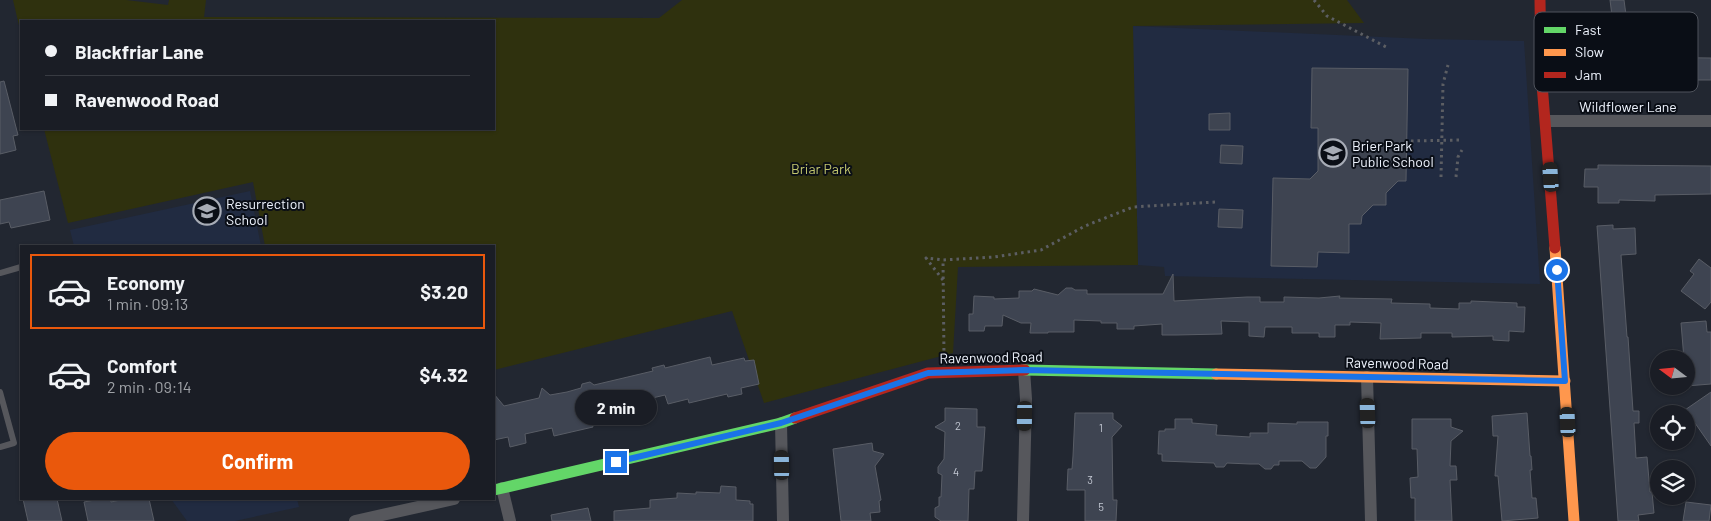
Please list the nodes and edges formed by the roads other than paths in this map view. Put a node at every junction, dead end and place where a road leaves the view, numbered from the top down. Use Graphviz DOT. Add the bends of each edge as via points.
graph roads {
  1 [pos="1543,92"];
  2 [pos="1546,121"];
  3 [pos="1711,121"];
  4 [pos="20,267"];
  5 [pos="0,273"];
  6 [pos="1024,370"];
  7 [pos="1366,377"];
  8 [pos="1565,381"];
  9 [pos="0,392"];
  10 [pos="781,423"];
  11 [pos="20,441"];
  12 [pos="14,443"];
  13 [pos="0,447"];
  14 [pos="498,489"];
  15 [pos="450,500"];
  16 [pos="355,521"];
  17 [pos="510,521"];
  18 [pos="783,521"];
  19 [pos="1023,521"];
  20 [pos="1371,521"];
  21 [pos="1574,521"];
  1 -- 2 [label="street"];
  2 -- 3 [label="street, Wildflower Lane"];
  2 -- 8 [label="street"];
  4 -- 5 [label="lane"];
  6 -- 7 [label="street, Ravenwood Road"];
  6 -- 10 [label="street, Ravenwood Road" via="928,373"];
  6 -- 19 [label="street"];
  7 -- 8 [label="street, Ravenwood Road"];
  7 -- 20 [label="street"];
  8 -- 21 [label="street"];
  9 -- 12 [label="lane"];
  10 -- 14 [label="street, Ravenwood Road"];
  10 -- 18 [label="street"];
  11 -- 12 [label="lane"];
  12 -- 13 [label="lane"];
  14 -- 17 [label="street"];
  15 -- 16 [label="street"];
}
